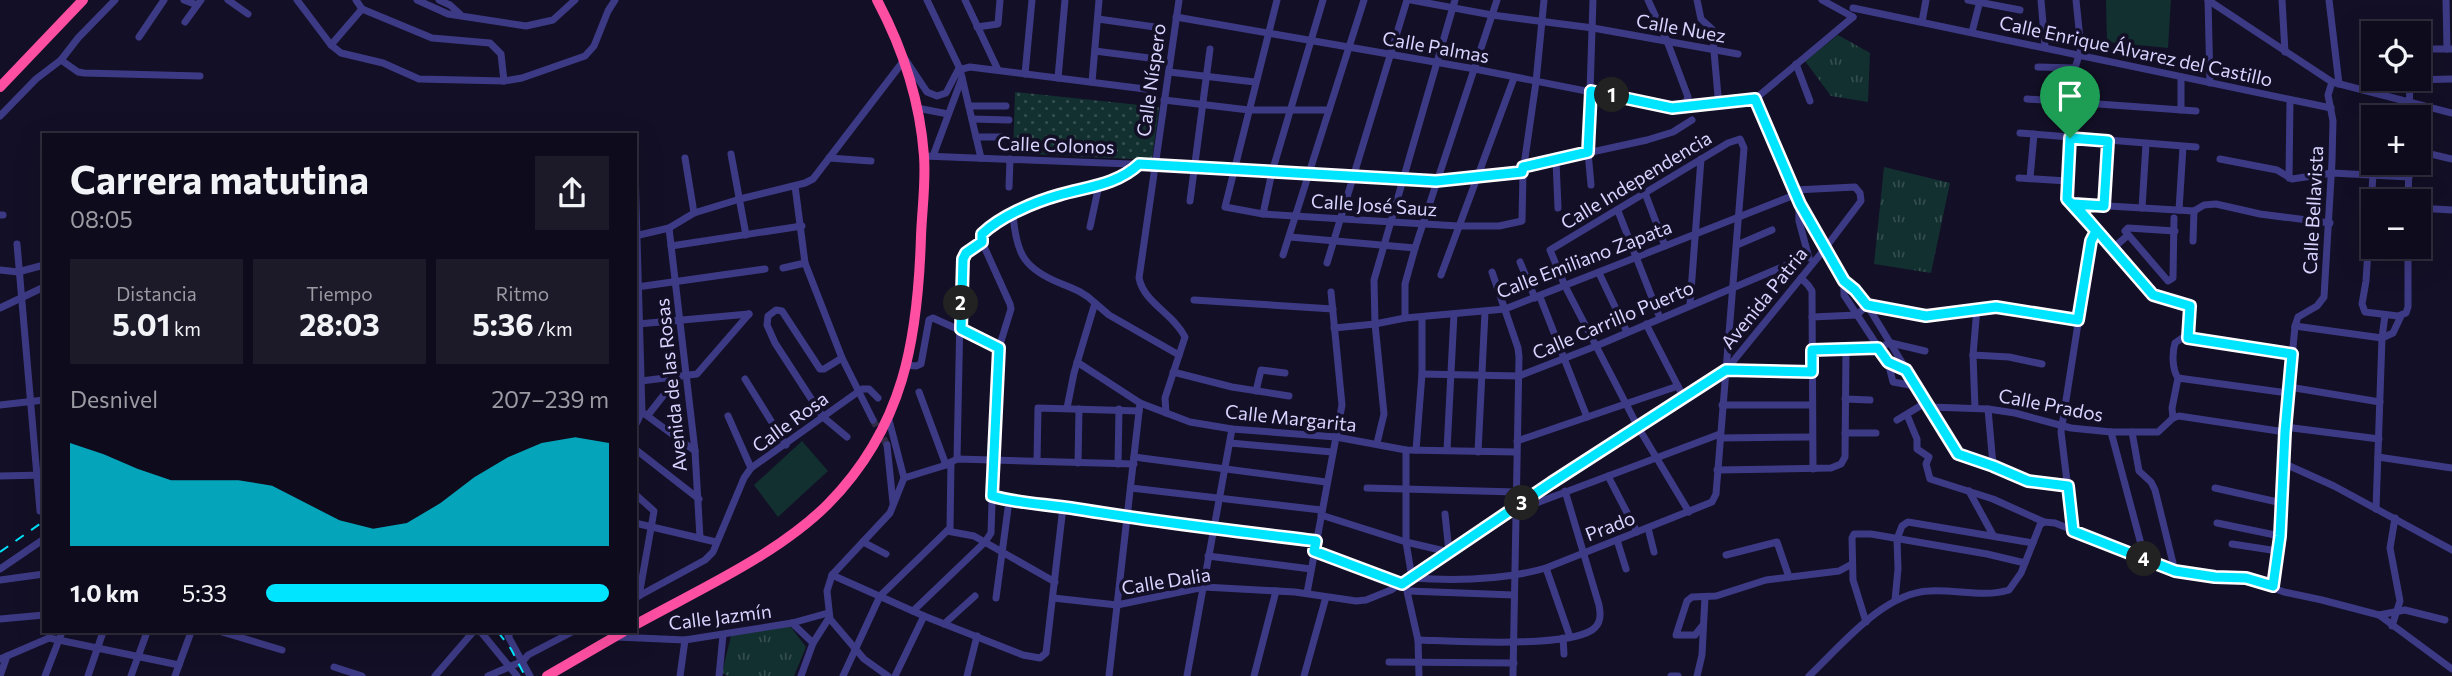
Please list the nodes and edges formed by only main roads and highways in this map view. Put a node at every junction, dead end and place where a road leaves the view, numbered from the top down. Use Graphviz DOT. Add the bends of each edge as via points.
graph roads {
  1 [pos="83,0"];
  2 [pos="877,0"];
  3 [pos="0,87"];
  4 [pos="637,624"];
  5 [pos="619,634"];
  6 [pos="547,676"];
  1 -- 3 [label="highway"];
  2 -- 4 [label="highway" via="905,59 928,156 919,292 901,387 870,449 844,486 799,530"];
  5 -- 6 [label="highway"];
}
